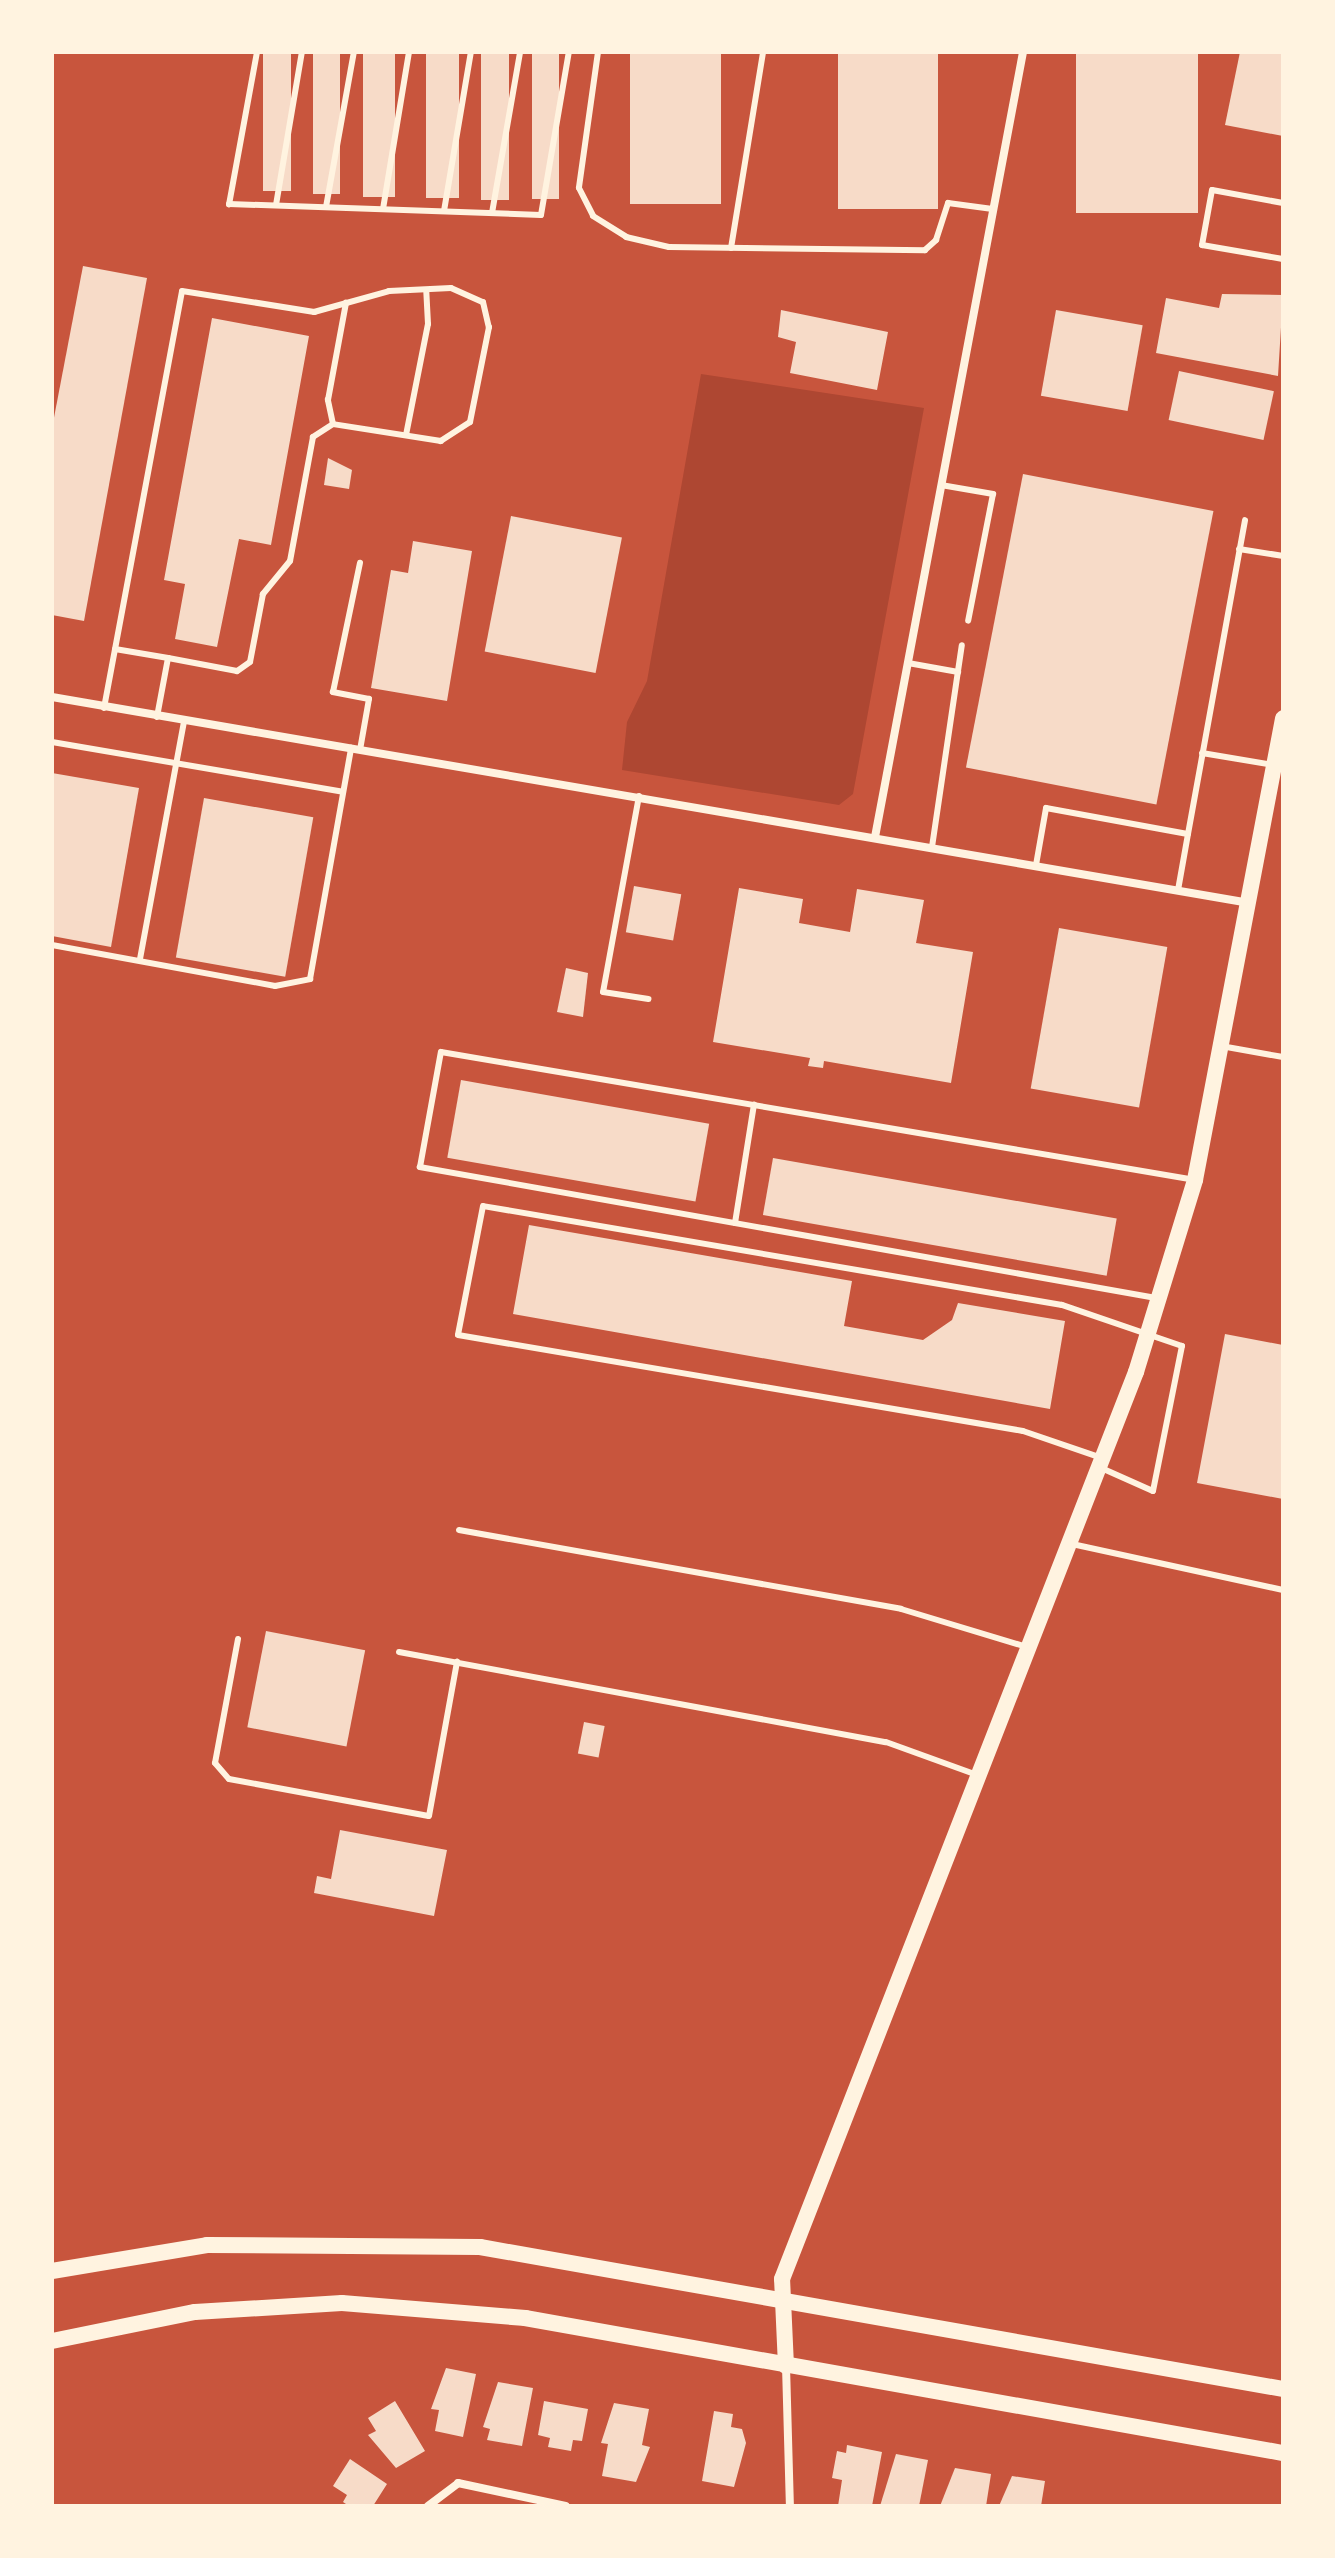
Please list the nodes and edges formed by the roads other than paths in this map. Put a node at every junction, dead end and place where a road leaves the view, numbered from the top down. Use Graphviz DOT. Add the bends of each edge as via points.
graph roads {
  1 [pos="257,52"];
  2 [pos="302,52"];
  3 [pos="354,52"];
  4 [pos="409,52"];
  5 [pos="471,52"];
  6 [pos="520,52"];
  7 [pos="569,52"];
  8 [pos="598,52"];
  9 [pos="763,52"];
  10 [pos="1023,52"];
  11 [pos="1283,203"];
  12 [pos="276,205"];
  13 [pos="326,207"];
  14 [pos="383,209"];
  15 [pos="993,209"];
  16 [pos="444,211"];
  17 [pos="492,213"];
  18 [pos="731,248"];
  19 [pos="1283,259"];
  20 [pos="426,290"];
  21 [pos="346,303"];
  22 [pos="333,424"];
  23 [pos="406,435"];
  24 [pos="941,485"];
  25 [pos="1245,520"];
  26 [pos="1239,549"];
  27 [pos="1283,556"];
  28 [pos="360,563"];
  29 [pos="968,621"];
  30 [pos="962,645"];
  31 [pos="115,649"];
  32 [pos="168,658"];
  33 [pos="908,663"];
  34 [pos="958,672"];
  35 [pos="52,697"];
  36 [pos="104,708"];
  37 [pos="157,717"];
  38 [pos="1283,718"];
  39 [pos="184,722"];
  40 [pos="52,742"];
  41 [pos="355,749"];
  42 [pos="1202,753"];
  43 [pos="176,765"];
  44 [pos="1274,765"];
  45 [pos="343,792"];
  46 [pos="639,796"];
  47 [pos="1188,834"];
  48 [pos="875,837"];
  49 [pos="932,847"];
  50 [pos="1036,865"];
  51 [pos="1178,890"];
  52 [pos="1249,903"];
  53 [pos="52,945"];
  54 [pos="140,959"];
  55 [pos="648,999"];
  56 [pos="1221,1046"];
  57 [pos="1283,1057"];
  58 [pos="754,1105"];
  59 [pos="1195,1180"];
  60 [pos="735,1223"];
  61 [pos="1158,1298"];
  62 [pos="1148,1333"];
  63 [pos="1100,1462"];
  64 [pos="459,1530"];
  65 [pos="1069,1543"];
  66 [pos="1283,1590"];
  67 [pos="238,1639"];
  68 [pos="1028,1647"];
  69 [pos="399,1652"];
  70 [pos="457,1662"];
  71 [pos="978,1775"];
  72 [pos="52,2271"];
  73 [pos="782,2302"];
  74 [pos="52,2341"];
  75 [pos="786,2366"];
  76 [pos="1283,2389"];
  77 [pos="1283,2453"];
  78 [pos="428,2506"];
  79 [pos="566,2506"];
  80 [pos="790,2506"];
  1 -- 12 [label="lane" via="229,204"];
  2 -- 12 [label="lane"];
  3 -- 13 [label="lane"];
  4 -- 14 [label="lane"];
  5 -- 16 [label="lane"];
  6 -- 17 [label="lane"];
  7 -- 17 [label="lane" via="541,215"];
  8 -- 18 [label="lane" via="578,173 584,202 626,237"];
  9 -- 18 [label="lane"];
  10 -- 15 [label="street"];
  11 -- 19 [label="lane" via="1212,190 1202,245"];
  12 -- 13 [label="lane"];
  13 -- 14 [label="lane"];
  14 -- 16 [label="lane"];
  15 -- 18 [label="lane" via="948,203 936,240 925,250"];
  15 -- 24 [label="street"];
  16 -- 17 [label="lane"];
  20 -- 21 [label="lane"];
  20 -- 23 [label="lane" via="428,324"];
  20 -- 23 [label="lane" via="451,288 483,302 489,327 470,422 441,441"];
  21 -- 22 [label="lane" via="328,400"];
  21 -- 31 [label="lane" via="314,312 182,291"];
  22 -- 23 [label="lane"];
  22 -- 32 [label="lane" via="313,437 290,561 263,594 250,662 237,671"];
  24 -- 29 [label="lane" via="993,494"];
  24 -- 33 [label="street"];
  25 -- 26 [label="lane"];
  26 -- 27 [label="lane"];
  26 -- 42 [label="lane"];
  28 -- 41 [label="lane" via="333,692 369,699"];
  30 -- 34 [label="lane"];
  31 -- 32 [label="lane"];
  31 -- 36 [label="lane"];
  32 -- 37 [label="lane"];
  33 -- 34 [label="lane"];
  33 -- 48 [label="street"];
  34 -- 49 [label="lane"];
  35 -- 36 [label="street"];
  36 -- 37 [label="street"];
  37 -- 39 [label="street"];
  38 -- 44 [label="main road"];
  39 -- 41 [label="street"];
  39 -- 43 [label="lane"];
  40 -- 43 [label="lane"];
  41 -- 45 [label="lane"];
  41 -- 46 [label="street"];
  42 -- 44 [label="lane"];
  42 -- 47 [label="lane"];
  43 -- 45 [label="lane"];
  43 -- 54 [label="lane"];
  44 -- 52 [label="main road"];
  45 -- 54 [label="lane" via="310,979 275,986"];
  46 -- 48 [label="street"];
  46 -- 55 [label="lane" via="603,992"];
  47 -- 50 [label="lane" via="1046,808"];
  47 -- 51 [label="lane"];
  48 -- 49 [label="street"];
  49 -- 50 [label="street"];
  50 -- 51 [label="street"];
  51 -- 52 [label="street"];
  52 -- 56 [label="main road"];
  53 -- 54 [label="lane"];
  56 -- 57 [label="lane"];
  56 -- 59 [label="main road"];
  58 -- 59 [label="lane"];
  58 -- 60 [label="lane"];
  58 -- 60 [label="lane" via="441,1052 420,1167"];
  59 -- 61 [label="main road"];
  60 -- 61 [label="lane"];
  61 -- 62 [label="main road"];
  62 -- 63 [label="main road"];
  62 -- 63 [label="lane" via="1182,1346 1153,1491"];
  62 -- 63 [label="lane" via="1062,1305 483,1206 458,1335 1023,1431"];
  63 -- 65 [label="main road"];
  64 -- 68 [label="lane" via="901,1609"];
  65 -- 66 [label="lane"];
  65 -- 68 [label="main road"];
  67 -- 70 [label="lane" via="215,1763 229,1779 429,1816"];
  68 -- 71 [label="main road"];
  69 -- 70 [label="lane"];
  70 -- 71 [label="lane" via="886,1742"];
  71 -- 73 [label="main road" via="782,2279"];
  72 -- 73 [label="main road" via="207,2245 480,2247"];
  73 -- 75 [label="main road"];
  73 -- 76 [label="main road"];
  74 -- 75 [label="main road" via="195,2312 342,2303 525,2318"];
  75 -- 77 [label="main road"];
  75 -- 80 [label="street"];
  78 -- 79 [label="street" via="458,2483"];
}
